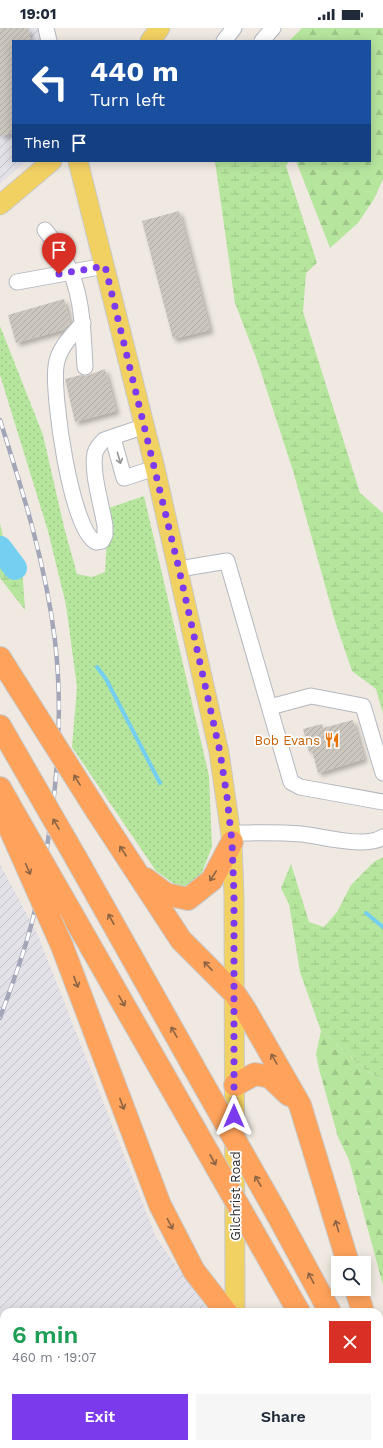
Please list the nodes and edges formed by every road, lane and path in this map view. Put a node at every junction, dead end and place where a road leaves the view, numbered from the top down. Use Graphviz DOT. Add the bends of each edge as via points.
graph roads {
  1 [pos="46,28"];
  2 [pos="234,28"];
  3 [pos="273,28"];
  4 [pos="49,40"];
  5 [pos="225,40"];
  6 [pos="263,40"];
  7 [pos="51,162"];
  8 [pos="78,162"];
  9 [pos="0,204"];
  10 [pos="45,230"];
  11 [pos="105,266"];
  12 [pos="72,272"];
  13 [pos="18,282"];
  14 [pos="83,323"];
  15 [pos="85,367"];
  16 [pos="145,426"];
  17 [pos="113,438"];
  18 [pos="155,468"];
  19 [pos="179,569"];
  20 [pos="0,658"];
  21 [pos="270,706"];
  22 [pos="0,726"];
  23 [pos="383,773"];
  24 [pos="383,802"];
  25 [pos="4,804"];
  26 [pos="383,837"];
  27 [pos="231,838"];
  28 [pos="136,870"];
  29 [pos="235,994"];
  30 [pos="234,1085"];
  31 [pos="300,1105"];
  32 [pos="346,1256"];
  33 [pos="358,1296"];
  34 [pos="223,1308"];
  35 [pos="235,1308"];
  36 [pos="297,1308"];
  37 [pos="328,1308"];
  38 [pos="361,1308"];
  1 -- 4 [label="street"];
  2 -- 5 [label="street"];
  3 -- 6 [label="street"];
  7 -- 9 [label="main road"];
  8 -- 11 [label="main road, Gilchrist Road"];
  10 -- 12 [label="street" via="56,242"];
  11 -- 12 [label="street"];
  11 -- 16 [label="main road, Gilchrist Road"];
  12 -- 13 [label="street"];
  12 -- 14 [label="street" via="78,289"];
  14 -- 15 [label="street"];
  14 -- 17 [label="street" via="60,352 55,384 63,459 81,523 88,537 96,542 102,541 105,526 94,466 95,452 104,440"];
  16 -- 17 [label="street"];
  16 -- 18 [label="main road, Gilchrist Road"];
  17 -- 18 [label="street, one-way" via="124,478"];
  18 -- 19 [label="main road, Gilchrist Road"];
  19 -- 21 [label="street" via="227,560"];
  19 -- 27 [label="main road, Gilchrist Road" via="220,752"];
  28 -- 20 [label="highway, one-way, bridge"];
  21 -- 23 [label="street" via="311,696 363,706"];
  21 -- 24 [label="street" via="289,776 295,785"];
  37 -- 22 [label="highway, one-way, bridge"];
  25 -- 34 [label="highway, one-way, bridge" via="62,946 160,1205 194,1271"];
  25 -- 36 [label="highway, one-way, bridge" via="68,907"];
  26 -- 27 [label="street" via="361,842 302,834"];
  27 -- 28 [label="highway, one-way" via="212,880 188,899 166,894"];
  27 -- 29 [label="main road, Gilchrist Road"];
  29 -- 28 [label="highway, one-way" via="181,940"];
  29 -- 30 [label="main road, Gilchrist Road"];
  31 -- 29 [label="highway, one-way"];
  30 -- 31 [label="highway" via="255,1074 270,1077"];
  30 -- 35 [label="main road, Gilchrist Road"];
  32 -- 31 [label="highway, one-way"];
  33 -- 38 [label="highway"];
}
